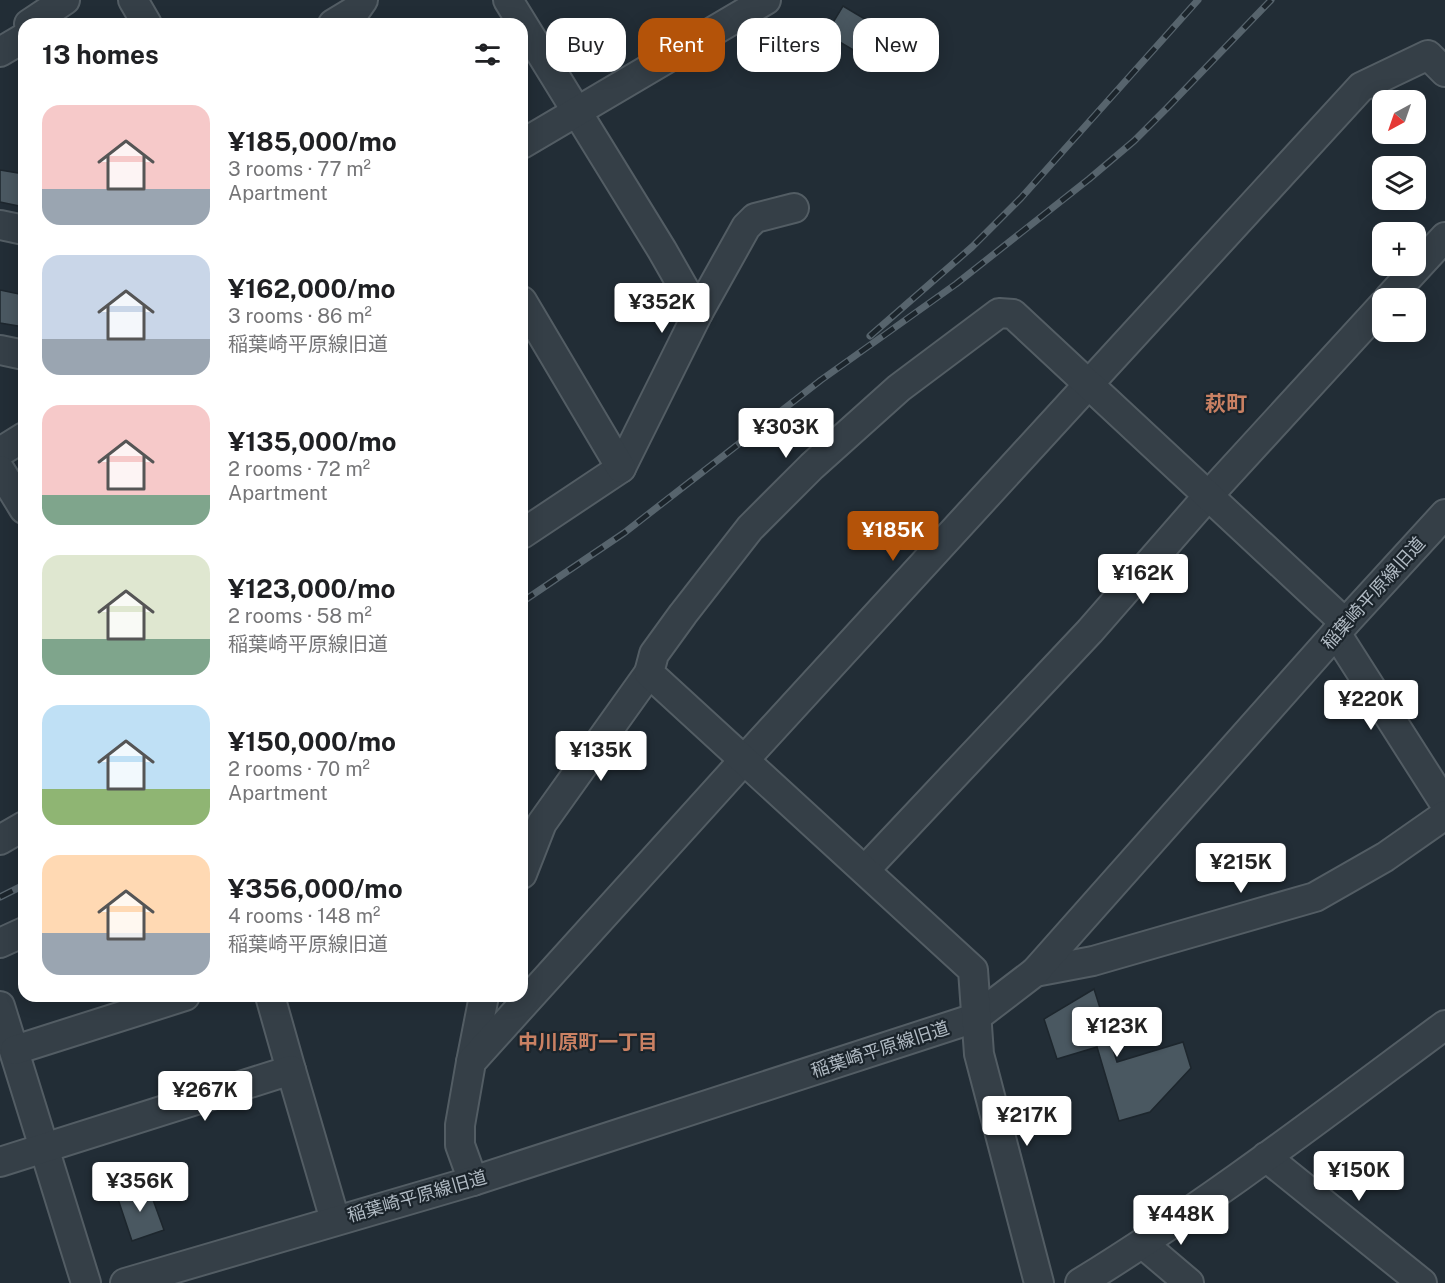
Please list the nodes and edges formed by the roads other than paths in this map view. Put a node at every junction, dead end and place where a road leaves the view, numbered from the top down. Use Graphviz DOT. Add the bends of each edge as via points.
graph roads {
  1 [pos="65,0"];
  2 [pos="133,0"];
  3 [pos="363,0"];
  4 [pos="508,0"];
  5 [pos="749,3"];
  6 [pos="43,18"];
  7 [pos="144,18"];
  8 [pos="343,18"];
  9 [pos="519,18"];
  10 [pos="528,32"];
  11 [pos="1445,72"];
  12 [pos="578,112"];
  13 [pos="528,141"];
  14 [pos="794,208"];
  15 [pos="0,225"];
  16 [pos="18,229"];
  17 [pos="1445,237"];
  18 [pos="1398,288"];
  19 [pos="528,311"];
  20 [pos="698,313"];
  21 [pos="1372,317"];
  22 [pos="0,350"];
  23 [pos="18,354"];
  24 [pos="1088,385"];
  25 [pos="18,441"];
  26 [pos="0,452"];
  27 [pos="621,468"];
  28 [pos="11,480"];
  29 [pos="18,496"];
  30 [pos="1207,497"];
  31 [pos="1445,514"];
  32 [pos="528,530"];
  33 [pos="1341,628"];
  34 [pos="649,673"];
  35 [pos="745,759"];
  36 [pos="1445,804"];
  37 [pos="1445,815"];
  38 [pos="18,829"];
  39 [pos="0,838"];
  40 [pos="528,859"];
  41 [pos="865,870"];
  42 [pos="18,935"];
  43 [pos="0,944"];
  44 [pos="1035,972"];
  45 [pos="528,999"];
  46 [pos="166,1002"];
  47 [pos="272,1002"];
  48 [pos="483,1002"];
  49 [pos="525,1002"];
  50 [pos="0,1006"];
  51 [pos="975,1018"];
  52 [pos="1445,1025"];
  53 [pos="15,1050"];
  54 [pos="471,1062"];
  55 [pos="291,1070"];
  56 [pos="45,1148"];
  57 [pos="1266,1157"];
  58 [pos="0,1162"];
  59 [pos="473,1181"];
  60 [pos="335,1220"];
  61 [pos="1143,1244"];
  62 [pos="86,1283"];
  63 [pos="125,1283"];
  64 [pos="1039,1283"];
  65 [pos="1080,1283"];
  66 [pos="1189,1283"];
  67 [pos="1422,1283"];
  1 -- 6 [label="street"];
  2 -- 7 [label="street"];
  3 -- 8 [label="street"];
  4 -- 9 [label="street"];
  5 -- 12 [label="street"];
  10 -- 12 [label="street"];
  11 -- 24 [label="street" via="1428,56 1361,87"];
  12 -- 13 [label="street"];
  12 -- 20 [label="street"];
  14 -- 20 [label="street" via="755,218 746,227"];
  15 -- 16 [label="street"];
  17 -- 18 [label="street"];
  19 -- 27 [label="street"];
  20 -- 27 [label="street"];
  21 -- 30 [label="street"];
  22 -- 23 [label="street"];
  24 -- 30 [label="street"];
  24 -- 34 [label="street" via="1012,314 999,313 899,388 750,528 654,654"];
  24 -- 35 [label="street"];
  25 -- 26 [label="street"];
  27 -- 32 [label="street"];
  28 -- 29 [label="street"];
  30 -- 33 [label="street"];
  30 -- 41 [label="street" via="1090,631"];
  31 -- 33 [label="street, 稲葉崎平原線旧道"];
  33 -- 36 [label="street"];
  33 -- 44 [label="street, 稲葉崎平原線旧道"];
  34 -- 35 [label="street"];
  34 -- 40 [label="street" via="542,823"];
  35 -- 41 [label="street"];
  35 -- 45 [label="street"];
  37 -- 44 [label="street" via="1385,857 1315,897 1093,961"];
  38 -- 39 [label="street"];
  41 -- 51 [label="street" via="973,970"];
  42 -- 43 [label="street"];
  44 -- 51 [label="street, 稲葉崎平原線旧道"];
  46 -- 53 [label="street"];
  47 -- 55 [label="street"];
  48 -- 54 [label="street"];
  49 -- 54 [label="street"];
  50 -- 53 [label="street"];
  51 -- 59 [label="street, 稲葉崎平原線旧道"];
  51 -- 64 [label="street" via="979,1054"];
  52 -- 57 [label="street"];
  53 -- 56 [label="street"];
  54 -- 59 [label="street" via="460,1145"];
  55 -- 56 [label="street"];
  55 -- 60 [label="street"];
  56 -- 58 [label="street"];
  56 -- 62 [label="street"];
  57 -- 61 [label="street"];
  57 -- 67 [label="street"];
  59 -- 60 [label="street, 稲葉崎平原線旧道"];
  60 -- 63 [label="street, 稲葉崎平原線旧道"];
  61 -- 65 [label="street"];
  61 -- 66 [label="street"];
}
